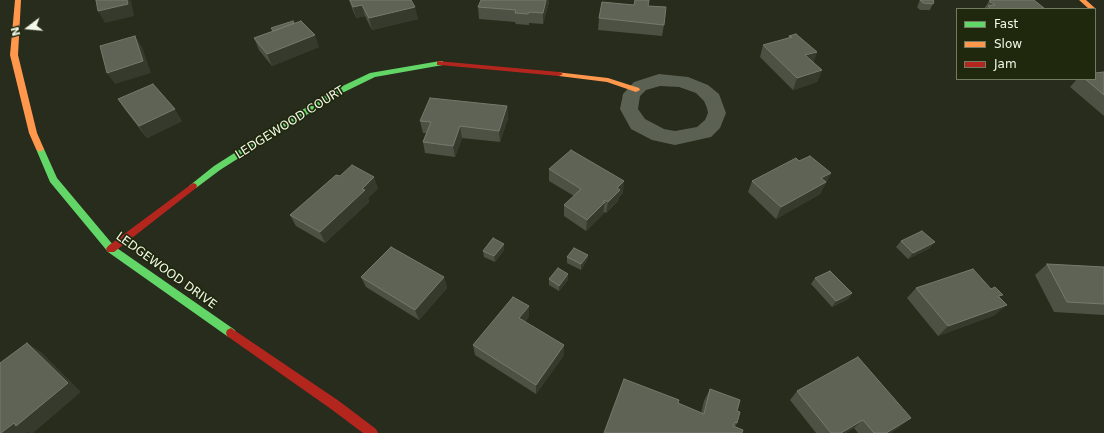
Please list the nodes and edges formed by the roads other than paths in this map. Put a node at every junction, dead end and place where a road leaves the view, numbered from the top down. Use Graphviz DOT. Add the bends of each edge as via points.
graph roads {
  1 [pos="18,0"];
  2 [pos="1082,0"];
  3 [pos="1092,8"];
  4 [pos="636,90"];
  5 [pos="111,249"];
  6 [pos="372,433"];
  1 -- 5 [label="street, LEDGEWOOD DRIVE" via="14,55 33,133 53,180"];
  2 -- 3 [label="street"];
  4 -- 5 [label="street, LEDGEWOOD COURT" via="608,80 538,71 435,63 373,75 335,93 217,168"];
  5 -- 6 [label="street, LEDGEWOOD DRIVE"];
}
